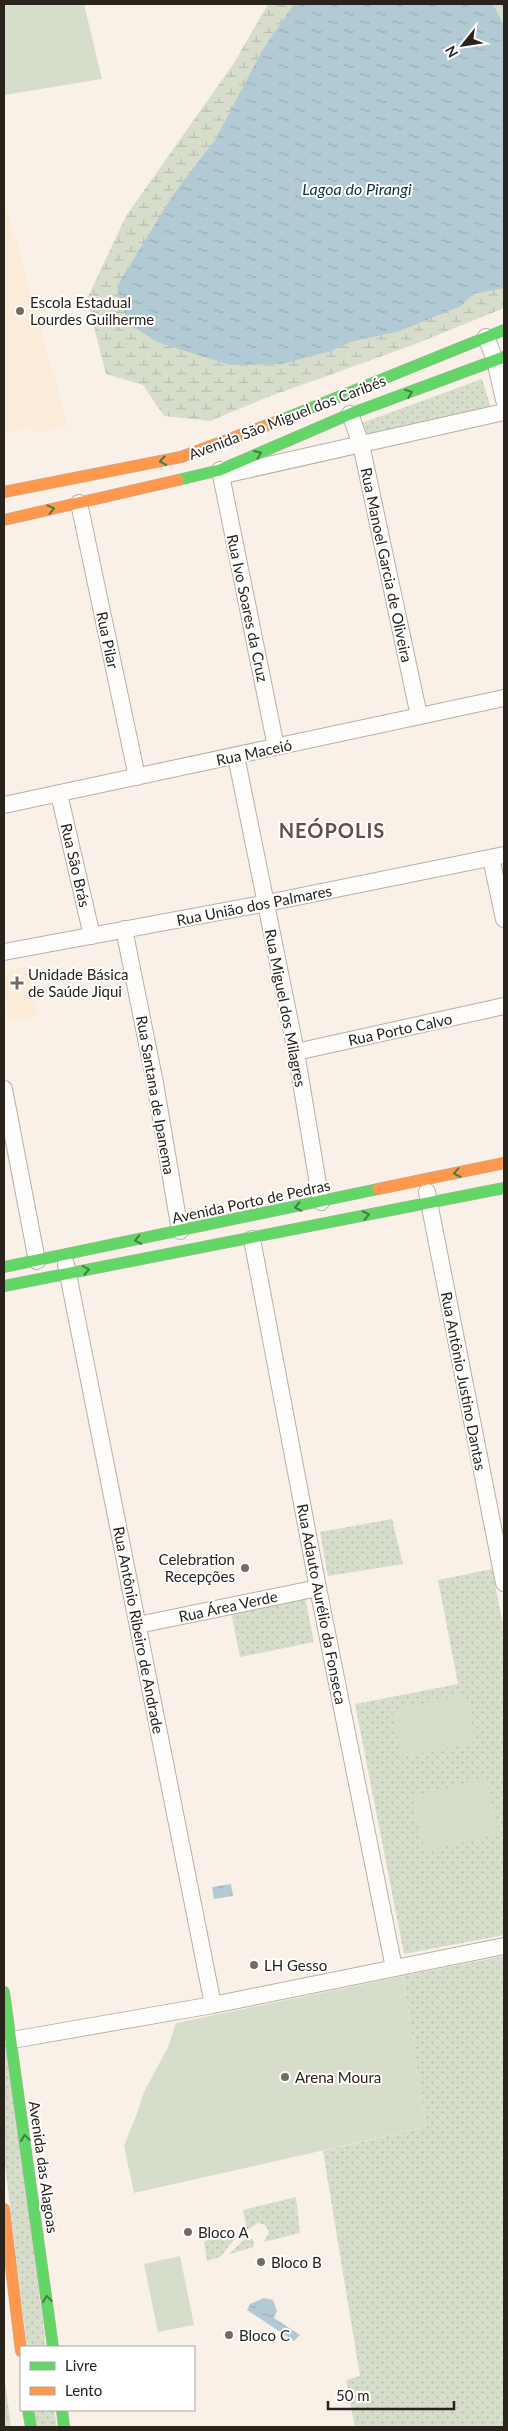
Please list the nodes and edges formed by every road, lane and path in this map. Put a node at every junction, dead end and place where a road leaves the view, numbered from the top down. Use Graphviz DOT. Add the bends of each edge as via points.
graph roads {
  1 [pos="504,330"];
  2 [pos="486,337"];
  3 [pos="500,358"];
  4 [pos="504,400"];
  5 [pos="504,412"];
  6 [pos="350,414"];
  7 [pos="361,444"];
  8 [pos="220,473"];
  9 [pos="4,492"];
  10 [pos="78,503"];
  11 [pos="4,504"];
  12 [pos="5,520"];
  13 [pos="504,698"];
  14 [pos="419,716"];
  15 [pos="276,747"];
  16 [pos="236,756"];
  17 [pos="137,777"];
  18 [pos="59,794"];
  19 [pos="4,805"];
  20 [pos="498,857"];
  21 [pos="267,904"];
  22 [pos="504,919"];
  23 [pos="124,929"];
  24 [pos="92,936"];
  25 [pos="4,952"];
  26 [pos="504,1006"];
  27 [pos="296,1052"];
  28 [pos="4,1089"];
  29 [pos="504,1163"];
  30 [pos="424,1180"];
  31 [pos="504,1188"];
  32 [pos="321,1202"];
  33 [pos="429,1202"];
  34 [pos="180,1231"];
  35 [pos="252,1239"];
  36 [pos="65,1255"];
  37 [pos="37,1261"];
  38 [pos="4,1267"];
  39 [pos="68,1274"];
  40 [pos="4,1286"];
  41 [pos="504,1582"];
  42 [pos="318,1588"];
  43 [pos="138,1624"];
  44 [pos="504,1946"];
  45 [pos="394,1968"];
  46 [pos="4,1992"];
  47 [pos="5,2004"];
  48 [pos="214,2005"];
  49 [pos="12,2040"];
  50 [pos="4,2209"];
  51 [pos="20,2346"];
  52 [pos="53,2346"];
  53 [pos="28,2411"];
  54 [pos="62,2411"];
  55 [pos="31,2427"];
  56 [pos="64,2427"];
  1 -- 2 [label="main road, Avenida São Miguel dos Caribés"];
  2 -- 3 [label="street"];
  2 -- 9 [label="main road, Avenida São Miguel dos Caribés, one-way" via="326,404 181,457"];
  3 -- 4 [label="street"];
  6 -- 3 [label="main road, Avenida São Miguel dos Caribés, one-way"];
  5 -- 7 [label="street, Avenida São Miguel dos Caribés"];
  6 -- 7 [label="street, Rua Manoel Garcia de Oliveira"];
  8 -- 6 [label="main road, Avenida São Miguel dos Caribés, one-way"];
  7 -- 8 [label="street, Avenida São Miguel dos Caribés"];
  7 -- 14 [label="street, Rua Manoel Garcia de Oliveira"];
  8 -- 10 [label="main road, Avenida São Miguel dos Caribés"];
  8 -- 15 [label="street, Rua Ivo Soares da Cruz"];
  12 -- 10 [label="main road, Avenida São Miguel dos Caribés, one-way"];
  10 -- 17 [label="street, Rua Pilar"];
  11 -- 12 [label="main road"];
  13 -- 14 [label="street, Rua Maceió"];
  14 -- 15 [label="street, Rua Maceió"];
  15 -- 16 [label="street, Rua Maceió"];
  16 -- 17 [label="street, Rua Maceió"];
  16 -- 21 [label="street, Rua Miguel dos Milagres"];
  17 -- 18 [label="street, Rua Maceió"];
  18 -- 19 [label="street, Rua Maceió"];
  18 -- 24 [label="street, Rua São Brás"];
  20 -- 21 [label="street, Rua União dos Palmares"];
  20 -- 22 [label="street"];
  21 -- 23 [label="street, Rua União dos Palmares"];
  21 -- 27 [label="street, Rua Miguel dos Milagres"];
  23 -- 24 [label="street, Rua União dos Palmares"];
  23 -- 34 [label="street, Rua Santana de Ipanema"];
  24 -- 25 [label="street, Rua União dos Palmares"];
  26 -- 27 [label="street, Rua Porto Calvo"];
  27 -- 32 [label="street, Rua Miguel dos Milagres"];
  28 -- 37 [label="street"];
  29 -- 30 [label="main road, Avenida Porto de Pedras, one-way"];
  30 -- 32 [label="main road, Avenida Porto de Pedras"];
  30 -- 33 [label="street, Rua Antônio Justino Dantas"];
  31 -- 33 [label="main road"];
  32 -- 34 [label="main road, Avenida Porto de Pedras, one-way"];
  35 -- 33 [label="main road, one-way"];
  33 -- 41 [label="street, Rua Antônio Justino Dantas"];
  34 -- 36 [label="main road, Avenida Porto de Pedras, one-way"];
  39 -- 35 [label="main road, one-way"];
  35 -- 42 [label="street, Rua Adauto Aurélio da Fonseca"];
  36 -- 37 [label="main road, Avenida Porto de Pedras"];
  36 -- 39 [label="street, Rua Antônio Ribeiro de Andrade"];
  37 -- 38 [label="main road, Avenida Porto de Pedras"];
  39 -- 40 [label="main road"];
  39 -- 43 [label="street, Rua Antônio Ribeiro de Andrade"];
  42 -- 43 [label="street, Rua Área Verde"];
  42 -- 45 [label="street, Rua Adauto Aurélio da Fonseca"];
  43 -- 48 [label="street, Rua Antônio Ribeiro de Andrade"];
  44 -- 45 [label="street"];
  45 -- 48 [label="street"];
  46 -- 47 [label="main road, Avenida das Alagoas"];
  47 -- 49 [label="main road, Avenida das Alagoas"];
  48 -- 49 [label="street"];
  52 -- 49 [label="main road, Avenida das Alagoas, one-way"];
  50 -- 51 [label="main road"];
  53 -- 55 [label="main road"];
  54 -- 56 [label="main road"];
}
